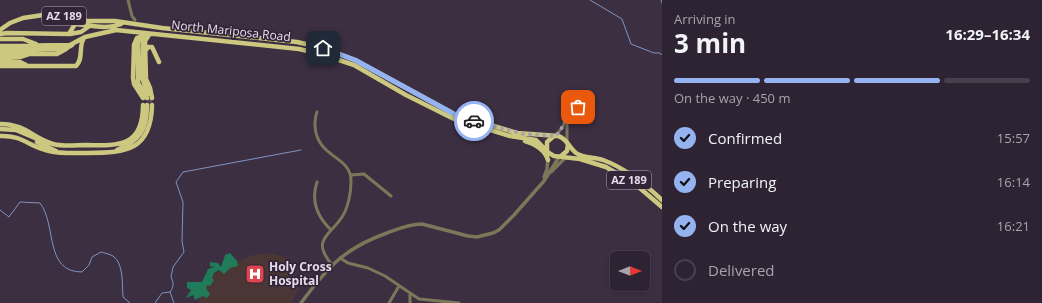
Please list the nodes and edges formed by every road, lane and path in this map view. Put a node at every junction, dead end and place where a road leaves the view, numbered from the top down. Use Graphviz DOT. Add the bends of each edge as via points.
graph roads {
  1 [pos="128,0"];
  2 [pos="135,20"];
  3 [pos="126,24"];
  4 [pos="88,27"];
  5 [pos="0,30"];
  6 [pos="130,30"];
  7 [pos="157,33"];
  8 [pos="0,34"];
  9 [pos="69,34"];
  10 [pos="85,37"];
  11 [pos="145,37"];
  12 [pos="75,43"];
  13 [pos="42,45"];
  14 [pos="68,48"];
  15 [pos="146,50"];
  16 [pos="0,53"];
  17 [pos="159,62"];
  18 [pos="147,97"];
  19 [pos="147,105"];
  20 [pos="590,109"];
  21 [pos="317,112"];
  22 [pos="567,118"];
  23 [pos="0,129"];
  24 [pos="510,136"];
  25 [pos="555,136"];
  26 [pos="568,143"];
  27 [pos="547,151"];
  28 [pos="64,153"];
  29 [pos="70,153"];
  30 [pos="106,153"];
  31 [pos="562,157"];
  32 [pos="548,160"];
  33 [pos="629,173"];
  34 [pos="351,175"];
  35 [pos="621,175"];
  36 [pos="546,179"];
  37 [pos="317,182"];
  38 [pos="539,185"];
  39 [pos="391,196"];
  40 [pos="650,196"];
  41 [pos="658,196"];
  42 [pos="662,200"];
  43 [pos="662,207"];
  44 [pos="330,230"];
  45 [pos="340,258"];
  46 [pos="332,265"];
  47 [pos="400,286"];
  48 [pos="410,294"];
  49 [pos="300,303"];
  50 [pos="389,303"];
  51 [pos="410,303"];
  52 [pos="459,303"];
  1 -- 2 [label="street"];
  3 -- 4 [label="highway, AZ 189"];
  3 -- 5 [label="highway, AZ 189" via="115,21 79,20 66,16 29,16 16,20"];
  3 -- 6 [label="highway"];
  3 -- 25 [label="highway, North Mariposa Road / AZ 189" via="297,42 323,48 355,60 454,114 517,133"];
  4 -- 9 [label="highway, AZ 189" via="81,32"];
  4 -- 9 [label="highway, AZ 189" via="75,24"];
  6 -- 7 [label="highway, North Mariposa Road / AZ 189"];
  6 -- 10 [label="highway, AZ 189" via="108,30"];
  7 -- 11 [label="highway"];
  7 -- 24 [label="highway, North Mariposa Road / AZ 189" via="324,54 354,65 452,118"];
  8 -- 9 [label="highway, AZ 189"];
  10 -- 12 [label="highway, AZ 189"];
  10 -- 16 [label="highway, AZ 189" via="81,43 80,60 76,66 28,66"];
  11 -- 15 [label="highway"];
  11 -- 18 [label="highway" via="144,78 149,89"];
  11 -- 18 [label="highway" via="137,38 134,42 133,78 134,84"];
  12 -- 13 [label="highway, AZ 189"];
  12 -- 14 [label="highway, AZ 189"];
  13 -- 16 [label="highway, AZ 189"];
  13 -- 16 [label="highway, AZ 189" via="23,39"];
  14 -- 16 [label="highway" via="23,47"];
  14 -- 16 [label="highway, AZ 189" via="57,54 24,56"];
  15 -- 17 [label="highway" via="152,47"];
  15 -- 18 [label="highway" via="146,79 150,88"];
  19 -- 23 [label="highway" via="137,130 131,138 119,145 66,145 53,142 17,123"];
  19 -- 30 [label="highway" via="144,129 132,142"];
  19 -- 30 [label="highway" via="152,120 142,140 127,150"];
  20 -- 22 [label="street" via="573,107"];
  21 -- 34 [label="street" via="315,129 319,144 346,166"];
  22 -- 25 [label="street"];
  22 -- 26 [label="street"];
  23 -- 28 [label="highway" via="16,132"];
  23 -- 28 [label="highway" via="45,150"];
  23 -- 29 [label="highway" via="16,130"];
  24 -- 27 [label="highway, North Mariposa Road / AZ 189" via="536,140"];
  24 -- 32 [label="highway" via="535,145"];
  25 -- 26 [label="highway, North Mariposa Road / AZ 189" via="564,138"];
  25 -- 27 [label="highway" via="547,142"];
  26 -- 31 [label="highway" via="567,151"];
  26 -- 33 [label="highway, North Mariposa Road / AZ 189" via="576,153 607,161"];
  27 -- 31 [label="highway, North Mariposa Road / AZ 189"];
  27 -- 32 [label="street"];
  28 -- 29 [label="highway"];
  29 -- 30 [label="highway"];
  31 -- 35 [label="highway, North Mariposa Road / AZ 189" via="596,163"];
  31 -- 36 [label="street"];
  31 -- 36 [label="street"];
  32 -- 38 [label="street" via="546,174"];
  33 -- 35 [label="highway" via="626,176"];
  33 -- 41 [label="highway, North Mariposa Road / AZ 189"];
  34 -- 39 [label="street" via="364,174"];
  34 -- 44 [label="street" via="345,212"];
  35 -- 40 [label="highway, North Mariposa Road / AZ 189"];
  36 -- 38 [label="street"];
  37 -- 44 [label="street" via="317,211"];
  38 -- 45 [label="street" via="499,230 493,233 477,237 468,236 414,224 368,240"];
  40 -- 41 [label="highway"];
  40 -- 43 [label="highway, North Mariposa Road / AZ 189"];
  41 -- 42 [label="highway, North Mariposa Road / AZ 189"];
  44 -- 46 [label="street" via="323,240 322,247 324,255"];
  45 -- 46 [label="street"];
  45 -- 47 [label="street" via="376,272"];
  46 -- 49 [label="street"];
  47 -- 48 [label="street"];
  47 -- 50 [label="street"];
  48 -- 51 [label="street"];
  48 -- 52 [label="street" via="423,300"];
}
